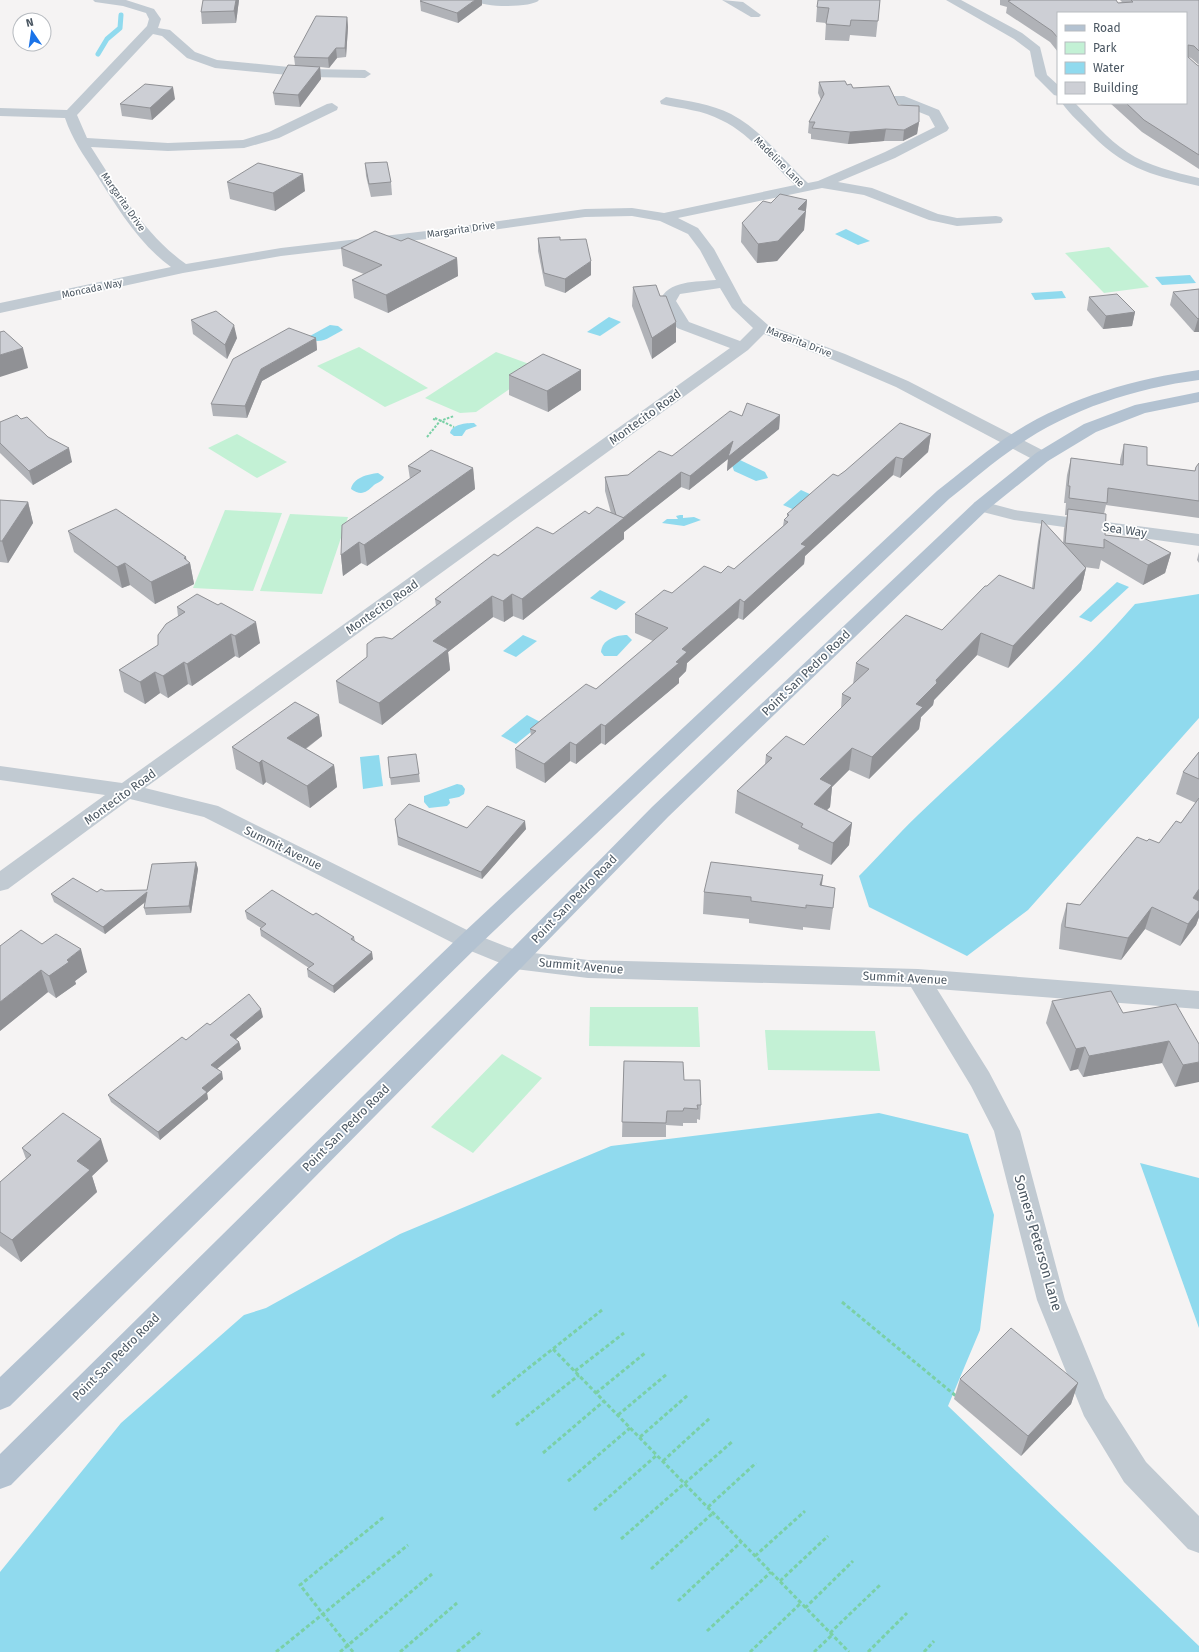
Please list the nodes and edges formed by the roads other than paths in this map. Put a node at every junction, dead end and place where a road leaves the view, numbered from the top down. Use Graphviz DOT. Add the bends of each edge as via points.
graph roads {
  1 [pos="99,0"];
  2 [pos="482,0"];
  3 [pos="532,0"];
  4 [pos="728,0"];
  5 [pos="952,0"];
  6 [pos="756,15"];
  7 [pos="151,30"];
  8 [pos="364,74"];
  9 [pos="1057,91"];
  10 [pos="899,99"];
  11 [pos="666,101"];
  12 [pos="1069,104"];
  13 [pos="332,108"];
  14 [pos="0,112"];
  15 [pos="70,114"];
  16 [pos="82,142"];
  17 [pos="1199,182"];
  18 [pos="822,184"];
  19 [pos="806,188"];
  20 [pos="664,217"];
  21 [pos="996,220"];
  22 [pos="183,269"];
  23 [pos="724,283"];
  24 [pos="0,308"];
  25 [pos="762,328"];
  26 [pos="742,347"];
  27 [pos="1199,375"];
  28 [pos="1199,397"];
  29 [pos="1012,442"];
  30 [pos="1042,457"];
  31 [pos="981,506"];
  32 [pos="1199,540"];
  33 [pos="0,773"];
  34 [pos="127,791"];
  35 [pos="0,883"];
  36 [pos="469,940"];
  37 [pos="515,960"];
  38 [pos="918,978"];
  39 [pos="1199,1000"];
  40 [pos="0,1396"];
  41 [pos="0,1475"];
  42 [pos="1199,1538"];
  1 -- 7 [label="street" via="150,10 156,19"];
  2 -- 3 [label="street" via="504,3"];
  4 -- 6 [label="street"];
  5 -- 9 [label="street" via="1018,36 1036,50 1041,76"];
  7 -- 8 [label="street" via="166,33 191,55 215,64 309,73"];
  7 -- 15 [label="street"];
  10 -- 18 [label="street" via="934,113 942,128 890,155"];
  11 -- 19 [label="street, Madeline Lane" via="712,112 745,128"];
  12 -- 17 [label="street" via="1114,149 1130,159 1161,172"];
  13 -- 16 [label="street" via="274,135 244,144 168,147"];
  14 -- 15 [label="street"];
  15 -- 16 [label="street, Margarita Drive" via="75,132"];
  16 -- 22 [label="street, Margarita Drive" via="134,222 168,259"];
  18 -- 19 [label="street"];
  18 -- 21 [label="street" via="867,191 934,217 957,222"];
  19 -- 20 [label="street, Madeline Lane"];
  20 -- 22 [label="street, Margarita Drive" via="632,212 585,213 281,252"];
  20 -- 23 [label="street, Margarita Drive" via="693,231 707,249"];
  22 -- 24 [label="street, Moncada Way"];
  23 -- 25 [label="street, Margarita Drive" via="737,305"];
  23 -- 26 [label="street" via="675,290 670,294 668,301 683,326"];
  25 -- 26 [label="street, Montecito Road"];
  25 -- 29 [label="street, Margarita Drive" via="902,384"];
  26 -- 34 [label="street, Montecito Road"];
  27 -- 29 [label="main road" via="1153,384 1066,412"];
  28 -- 30 [label="main road, Point San Pedro Road" via="1141,409 1097,426"];
  29 -- 30 [label="street, Margarita Drive"];
  29 -- 36 [label="main road" via="943,495"];
  30 -- 31 [label="main road, Point San Pedro Road"];
  31 -- 32 [label="street, Sea Way" via="1014,515"];
  31 -- 37 [label="main road, Point San Pedro Road" via="660,812"];
  33 -- 34 [label="street, Summit Avenue"];
  34 -- 35 [label="street, Montecito Road"];
  34 -- 36 [label="street, Summit Avenue" via="210,812"];
  36 -- 37 [label="street, Summit Avenue"];
  36 -- 40 [label="main road"];
  37 -- 38 [label="street, Summit Avenue" via="588,969"];
  37 -- 41 [label="main road, Point San Pedro Road"];
  38 -- 39 [label="street, Summit Avenue"];
  38 -- 42 [label="street, Somers Peterson Lane" via="980,1079 1007,1131 1051,1300 1094,1406 1135,1472"];
}
